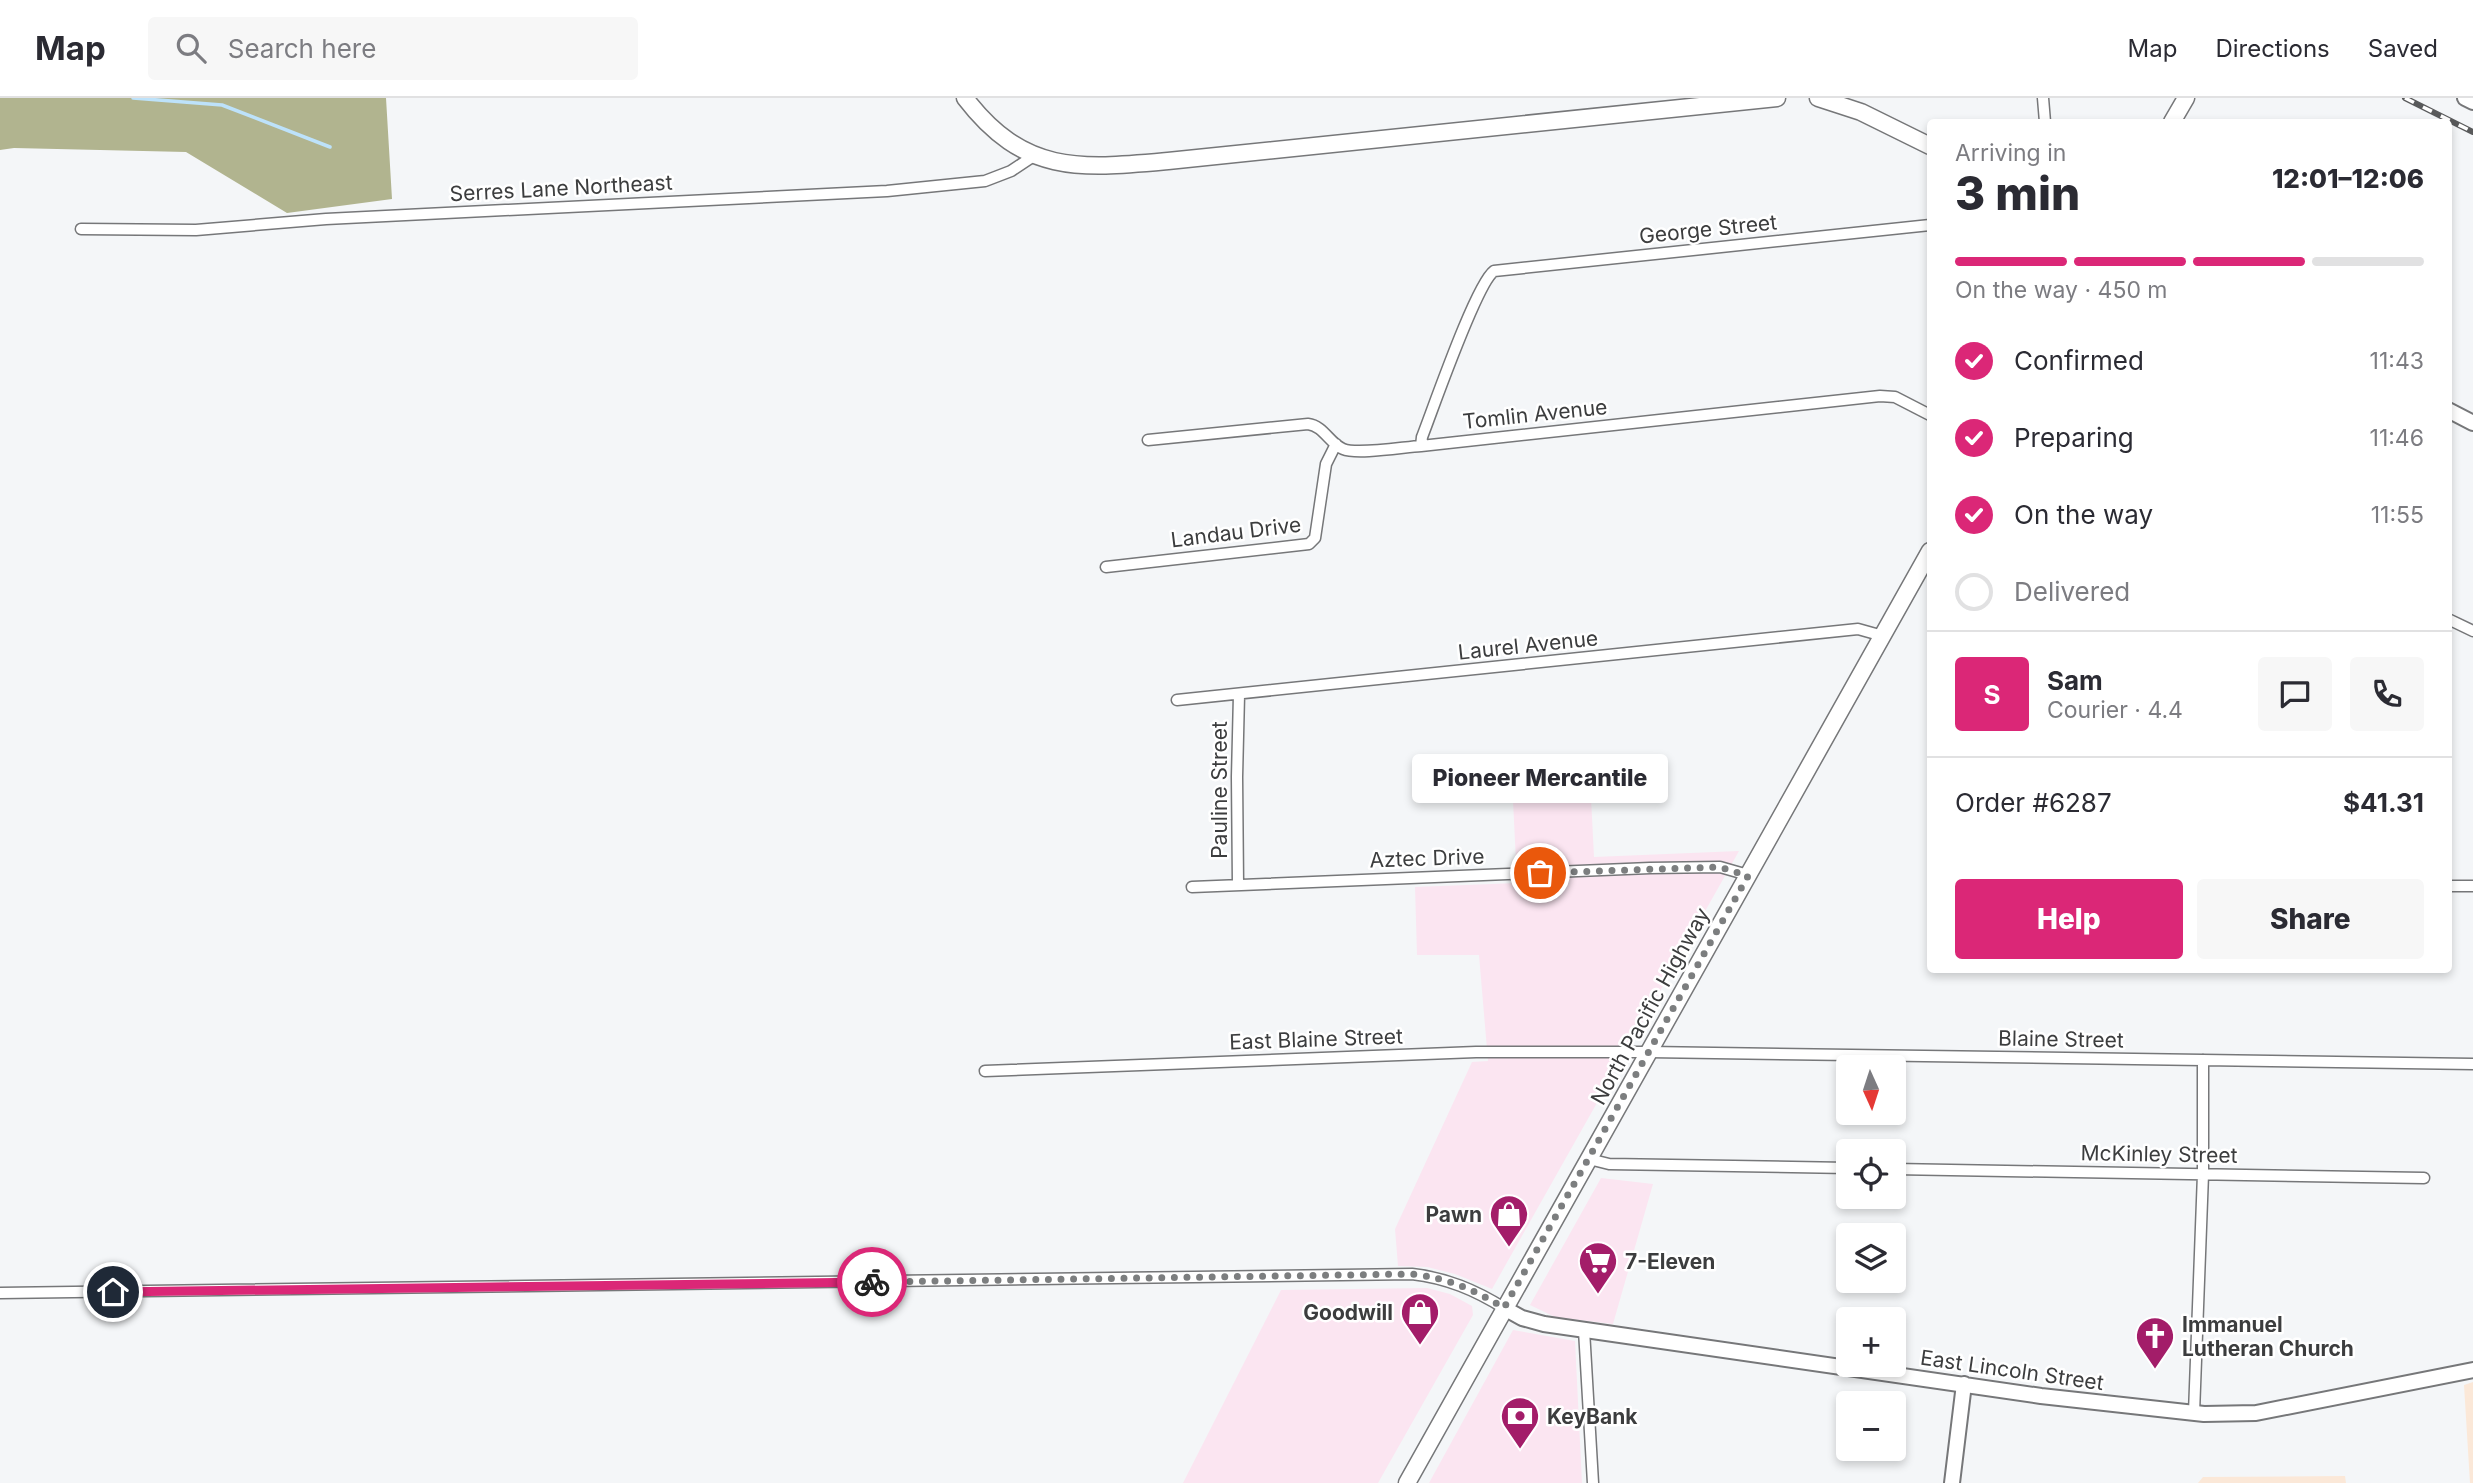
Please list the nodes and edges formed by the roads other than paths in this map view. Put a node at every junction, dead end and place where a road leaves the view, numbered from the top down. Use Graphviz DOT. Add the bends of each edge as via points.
graph roads {
  1 [pos="965,98"];
  2 [pos="1777,98"];
  3 [pos="1824,98"];
  4 [pos="2043,98"];
  5 [pos="2186,98"];
  6 [pos="2465,98"];
  7 [pos="2473,102"];
  8 [pos="2045,119"];
  9 [pos="2174,119"];
  10 [pos="1927,145"];
  11 [pos="1035,155"];
  12 [pos="1927,225"];
  13 [pos="81,229"];
  14 [pos="2452,412"];
  15 [pos="1927,413"];
  16 [pos="2473,423"];
  17 [pos="1148,440"];
  18 [pos="1336,444"];
  19 [pos="1421,446"];
  20 [pos="1927,556"];
  21 [pos="1106,567"];
  22 [pos="2452,621"];
  23 [pos="2473,631"];
  24 [pos="1883,636"];
  25 [pos="1239,695"];
  26 [pos="1177,700"];
  27 [pos="1748,876"];
  28 [pos="1238,885"];
  29 [pos="2452,886"];
  30 [pos="1192,887"];
  31 [pos="2473,887"];
  32 [pos="1649,1052"];
  33 [pos="2203,1060"];
  34 [pos="2473,1064"];
  35 [pos="985,1071"];
  36 [pos="1589,1159"];
  37 [pos="1836,1168"];
  38 [pos="1906,1169"];
  39 [pos="2203,1174"];
  40 [pos="2424,1178"];
  41 [pos="0,1293"];
  42 [pos="1504,1308"];
  43 [pos="1584,1330"];
  44 [pos="2473,1370"];
  45 [pos="1964,1384"];
  46 [pos="2194,1413"];
  47 [pos="1407,1483"];
  48 [pos="1593,1483"];
  49 [pos="1952,1483"];
  1 -- 11 [label="main road" via="1003,138"];
  2 -- 11 [label="main road" via="1130,164 1089,166"];
  3 -- 10 [label="main road"];
  4 -- 8 [label="street"];
  5 -- 9 [label="main road"];
  6 -- 7 [label="street"];
  11 -- 13 [label="street, Serres Lane Northeast" via="994,179 887,191 326,219 196,230"];
  12 -- 19 [label="street, George Street" via="1491,273 1477,298"];
  14 -- 16 [label="street"];
  15 -- 19 [label="street, Tomlin Avenue" via="1901,400 1880,396"];
  17 -- 18 [label="street, Tomlin Avenue" via="1301,424 1319,427"];
  18 -- 19 [label="street, Tomlin Avenue" via="1354,451"];
  18 -- 21 [label="street, Landau Drive" via="1326,464 1315,538 1310,544"];
  20 -- 24 [label="main road, North Pacific Highway"];
  22 -- 23 [label="street"];
  24 -- 25 [label="street, Laurel Avenue" via="1858,629"];
  24 -- 27 [label="main road, North Pacific Highway"];
  25 -- 26 [label="street, Laurel Avenue"];
  25 -- 28 [label="street, Pauline Street"];
  27 -- 28 [label="street, Aztec Drive" via="1720,867 1650,868"];
  27 -- 32 [label="main road, North Pacific Highway"];
  28 -- 30 [label="street, Aztec Drive"];
  29 -- 31 [label="street"];
  32 -- 33 [label="street, Blaine Street"];
  32 -- 35 [label="street, East Blaine Street" via="1476,1052"];
  32 -- 36 [label="main road, North Pacific Highway"];
  33 -- 34 [label="street, Blaine Street"];
  33 -- 39 [label="street"];
  36 -- 37 [label="street" via="1609,1164"];
  36 -- 42 [label="main road, North Pacific Highway"];
  38 -- 39 [label="street, McKinley Street"];
  39 -- 40 [label="street, McKinley Street"];
  39 -- 46 [label="street"];
  41 -- 42 [label="street" via="1412,1274 1456,1283"];
  42 -- 43 [label="street, East Lincoln Street" via="1528,1320"];
  42 -- 47 [label="main road, North Pacific Highway"];
  43 -- 45 [label="street, East Lincoln Street"];
  43 -- 48 [label="street"];
  44 -- 46 [label="street, East Lincoln Street" via="2256,1413"];
  45 -- 46 [label="street, East Lincoln Street"];
  45 -- 49 [label="street"];
}
